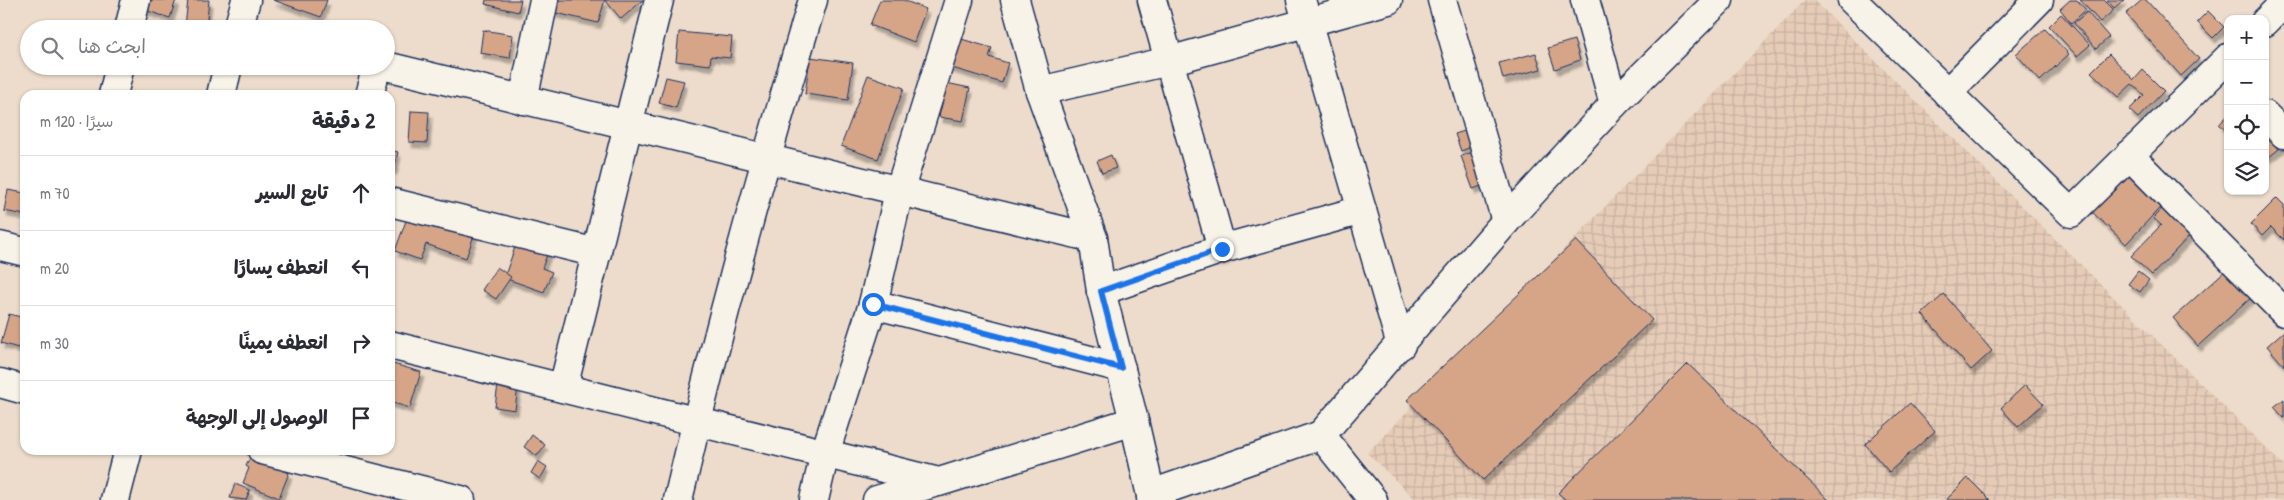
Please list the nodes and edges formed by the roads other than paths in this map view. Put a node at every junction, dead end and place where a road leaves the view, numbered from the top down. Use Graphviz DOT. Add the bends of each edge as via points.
graph roads {
  1 [pos="136,0"];
  2 [pos="246,0"];
  3 [pos="544,0"];
  4 [pos="659,0"];
  5 [pos="813,0"];
  6 [pos="959,0"];
  7 [pos="1015,0"];
  8 [pos="1152,0"];
  9 [pos="1388,0"];
  10 [pos="1442,0"];
  11 [pos="1585,0"];
  12 [pos="1719,0"];
  13 [pos="1852,0"];
  14 [pos="2038,0"];
  15 [pos="2284,3"];
  16 [pos="1304,12"];
  17 [pos="2269,18"];
  18 [pos="131,20"];
  19 [pos="240,20"];
  20 [pos="1169,61"];
  21 [pos="395,68"];
  22 [pos="2224,68"];
  23 [pos="118,75"];
  24 [pos="226,75"];
  25 [pos="375,75"];
  26 [pos="114,90"];
  27 [pos="221,90"];
  28 [pos="370,90"];
  29 [pos="1040,90"];
  30 [pos="1947,93"];
  31 [pos="523,100"];
  32 [pos="1614,104"];
  33 [pos="2269,119"];
  34 [pos="629,126"];
  35 [pos="2284,134"];
  36 [pos="2129,155"];
  37 [pos="765,160"];
  38 [pos="899,192"];
  39 [pos="395,203"];
  40 [pos="1362,210"];
  41 [pos="1506,221"];
  42 [pos="1093,238"];
  43 [pos="0,246"];
  44 [pos="1222,249"];
  45 [pos="20,251"];
  46 [pos="597,253"];
  47 [pos="1101,291"];
  48 [pos="873,304"];
  49 [pos="2284,312"];
  50 [pos="395,345"];
  51 [pos="1401,346"];
  52 [pos="1121,368"];
  53 [pos="0,383"];
  54 [pos="563,388"];
  55 [pos="20,389"];
  56 [pos="1134,421"];
  57 [pos="696,422"];
  58 [pos="1321,435"];
  59 [pos="825,453"];
  60 [pos="127,455"];
  61 [pos="282,455"];
  62 [pos="939,482"];
  63 [pos="1152,499"];
  64 [pos="116,500"];
  65 [pos="461,500"];
  66 [pos="678,500"];
  67 [pos="814,500"];
  68 [pos="877,500"];
  69 [pos="1373,500"];
  1 -- 18 [label="street"];
  2 -- 19 [label="street"];
  3 -- 31 [label="street"];
  4 -- 34 [label="street"];
  5 -- 37 [label="street"];
  6 -- 38 [label="street"];
  7 -- 29 [label="street"];
  8 -- 20 [label="street"];
  9 -- 16 [label="street"];
  10 -- 41 [label="street"];
  11 -- 32 [label="street"];
  12 -- 32 [label="street"];
  13 -- 30 [label="street"];
  14 -- 30 [label="street"];
  15 -- 17 [label="street"];
  16 -- 20 [label="street"];
  16 -- 40 [label="street"];
  20 -- 29 [label="street"];
  20 -- 44 [label="street"];
  21 -- 31 [label="street"];
  22 -- 36 [label="street"];
  23 -- 26 [label="street"];
  24 -- 27 [label="street"];
  25 -- 28 [label="street"];
  29 -- 42 [label="street"];
  30 -- 36 [label="street" via="2070,213"];
  31 -- 34 [label="street"];
  32 -- 41 [label="street"];
  33 -- 35 [label="street"];
  34 -- 37 [label="street"];
  34 -- 46 [label="street"];
  36 -- 49 [label="street"];
  37 -- 38 [label="street"];
  37 -- 57 [label="street"];
  38 -- 42 [label="street"];
  38 -- 48 [label="street"];
  39 -- 46 [label="street"];
  40 -- 44 [label="street"];
  40 -- 51 [label="street"];
  41 -- 51 [label="street"];
  42 -- 47 [label="street"];
  43 -- 45 [label="street"];
  44 -- 47 [label="street"];
  46 -- 54 [label="street"];
  47 -- 52 [label="street"];
  48 -- 52 [label="street"];
  48 -- 59 [label="street"];
  50 -- 54 [label="street"];
  51 -- 58 [label="street"];
  52 -- 56 [label="street"];
  53 -- 55 [label="street"];
  54 -- 57 [label="street"];
  56 -- 62 [label="street"];
  56 -- 63 [label="street"];
  57 -- 59 [label="street"];
  57 -- 66 [label="street"];
  58 -- 63 [label="street" via="1166,489"];
  58 -- 69 [label="street"];
  59 -- 62 [label="street"];
  59 -- 67 [label="street"];
  60 -- 64 [label="street"];
  61 -- 65 [label="street"];
  62 -- 68 [label="street"];
}
